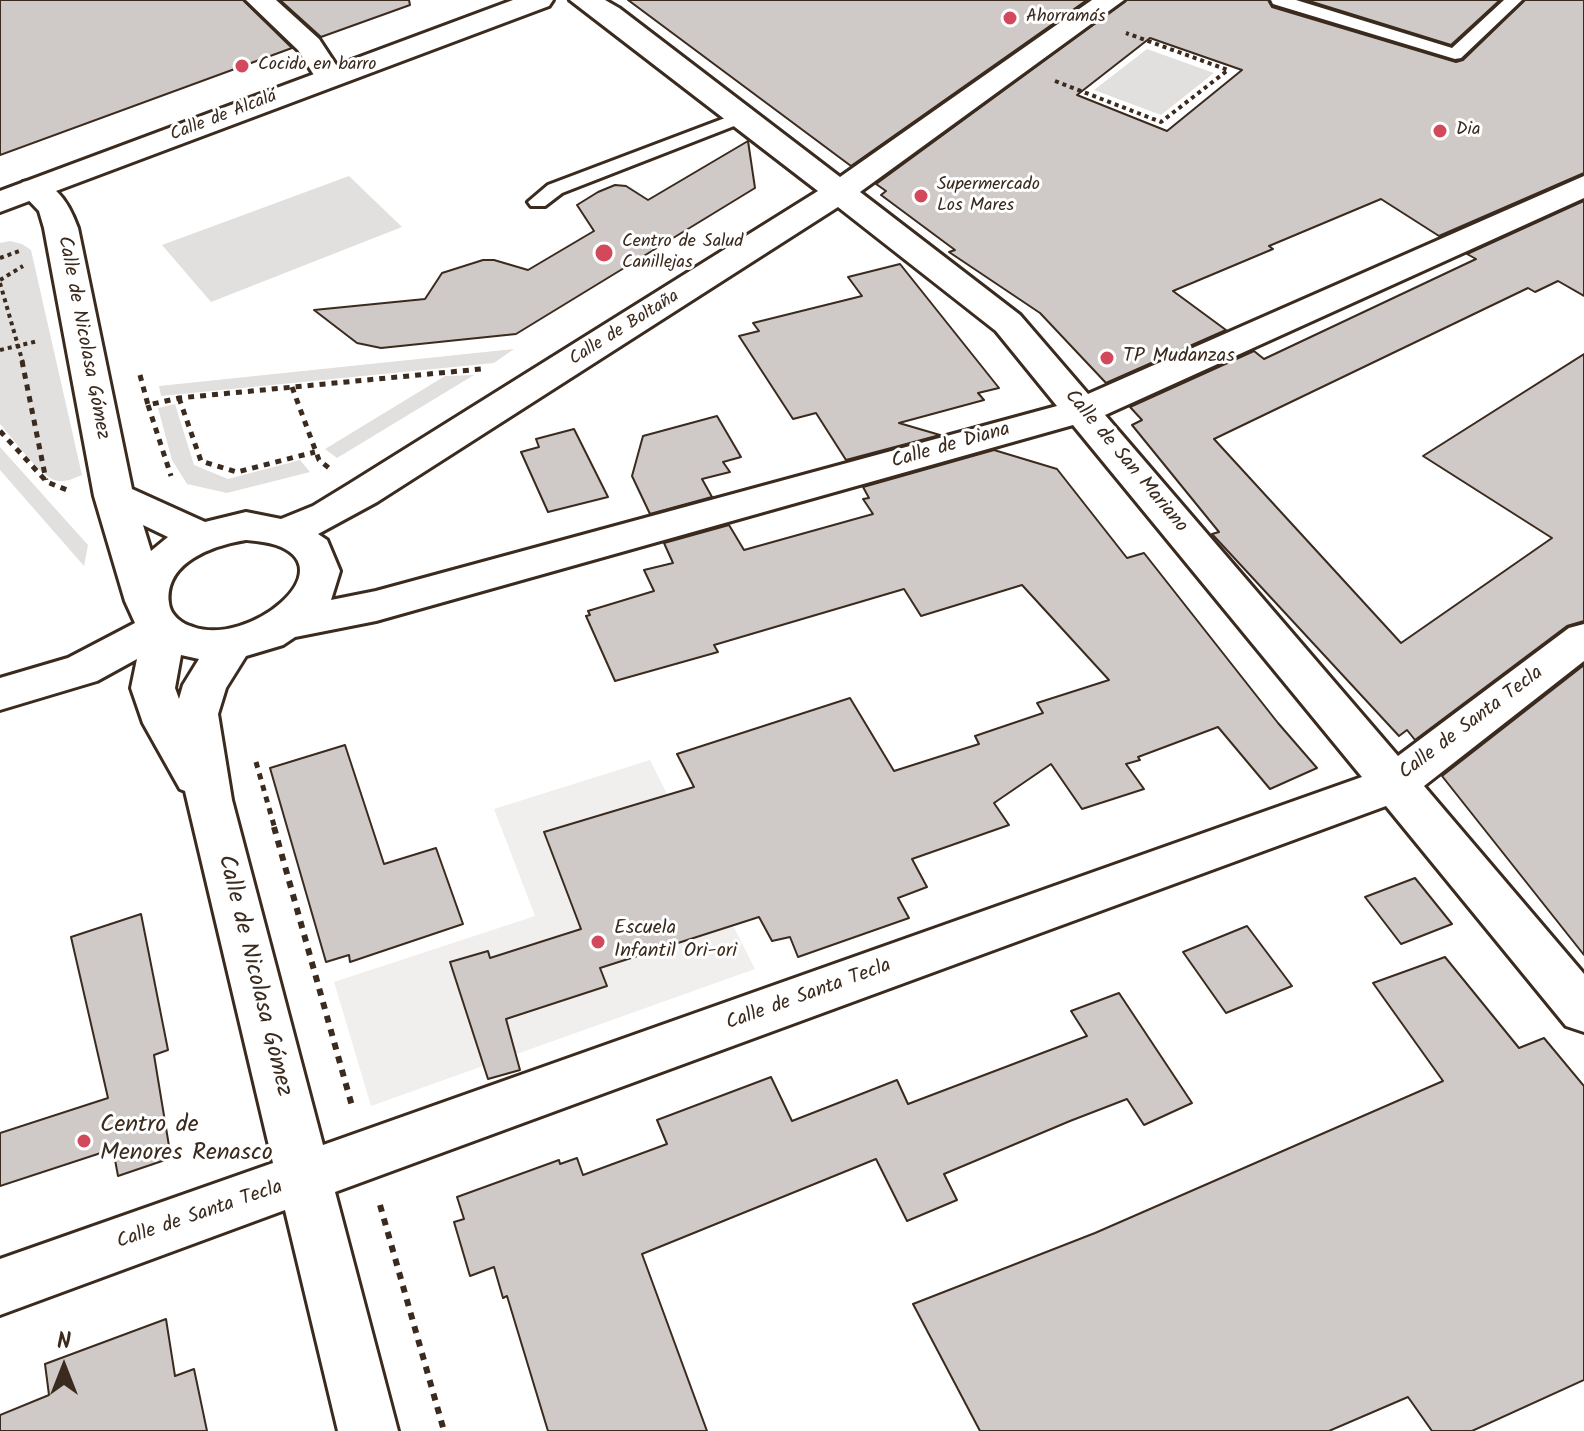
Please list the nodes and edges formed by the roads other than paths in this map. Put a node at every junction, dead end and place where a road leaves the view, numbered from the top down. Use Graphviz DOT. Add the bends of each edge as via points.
graph roads {
  1 [pos="260,0"];
  2 [pos="539,0"];
  3 [pos="584,0"];
  4 [pos="1279,0"];
  5 [pos="1514,0"];
  6 [pos="1097,9"];
  7 [pos="329,77"];
  8 [pos="741,117"];
  9 [pos="1584,186"];
  10 [pos="34,189"];
  11 [pos="838,193"];
  12 [pos="0,202"];
  13 [pos="538,202"];
  14 [pos="1082,411"];
  15 [pos="114,496"];
  16 [pos="287,532"];
  17 [pos="202,536"];
  18 [pos="157,620"];
  19 [pos="289,623"];
  20 [pos="1584,639"];
  21 [pos="231,645"];
  22 [pos="0,694"];
  23 [pos="1394,784"];
  24 [pos="209,800"];
  25 [pos="1584,1010"];
  26 [pos="303,1180"];
  27 [pos="0,1287"];
  28 [pos="368,1431"];
  1 -- 7 [label="street" via="309,45"];
  2 -- 7 [label="street, Calle de Alcalá"];
  3 -- 8 [label="street, Calle de San Mariano"];
  4 -- 5 [label="lane" via="1455,54"];
  6 -- 11 [label="street, Calle de Boltaña"];
  7 -- 10 [label="street, Calle de Alcalá"];
  8 -- 11 [label="street, Calle de San Mariano"];
  8 -- 13 [label="lane" via="555,189"];
  9 -- 14 [label="street, Calle de Diana"];
  10 -- 12 [label="street, Calle de Alcalá"];
  10 -- 15 [label="street, Calle de Nicolasa Gómez" via="54,207 61,228"];
  11 -- 14 [label="street, Calle de San Mariano" via="1008,323"];
  11 -- 16 [label="street, Calle de Boltaña" via="363,493"];
  14 -- 19 [label="street, Calle de Diana" via="376,606"];
  14 -- 23 [label="street, Calle de San Mariano"];
  15 -- 17 [label="street"];
  15 -- 18 [label="street, Calle de Nicolasa Gómez"];
  16 -- 17 [label="street" via="246,526"];
  16 -- 19 [label="street" via="314,551 321,579"];
  17 -- 18 [label="street" via="161,564 150,583"];
  18 -- 21 [label="street" via="183,641"];
  18 -- 22 [label="street" via="82,670"];
  18 -- 24 [label="street, Calle de Nicolasa Gómez" via="153,688 165,723"];
  19 -- 21 [label="street"];
  20 -- 23 [label="street, Calle de Santa Tecla"];
  21 -- 24 [label="street, Calle de Nicolasa Gómez" via="205,685 196,714"];
  23 -- 25 [label="street, Calle de San Mariano"];
  23 -- 26 [label="street, Calle de Santa Tecla"];
  24 -- 26 [label="street, Calle de Nicolasa Gómez"];
  26 -- 27 [label="street, Calle de Santa Tecla"];
  26 -- 28 [label="street, Calle de Nicolasa Gómez"];
}
